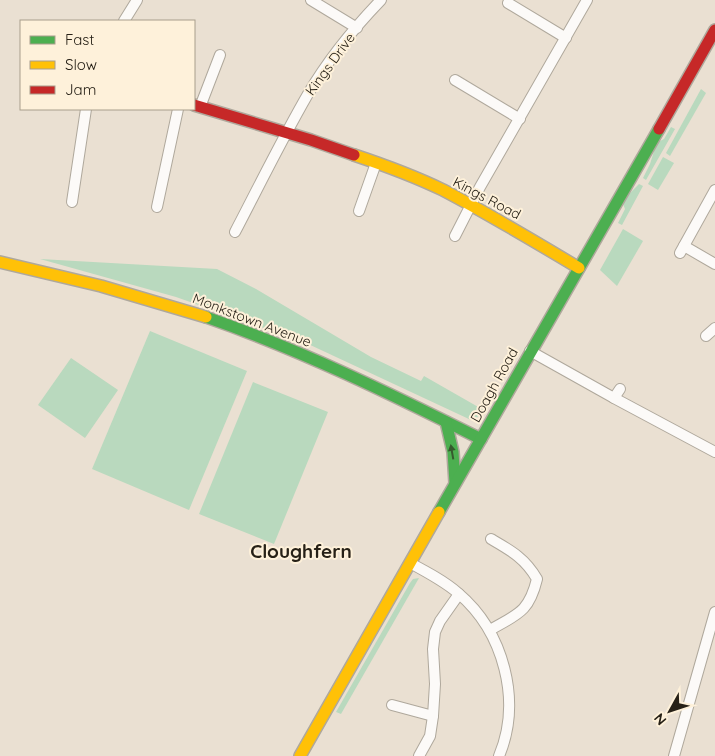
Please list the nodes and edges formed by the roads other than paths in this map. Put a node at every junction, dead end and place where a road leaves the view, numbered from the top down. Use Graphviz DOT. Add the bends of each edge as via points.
graph roads {
  1 [pos="137,0"];
  2 [pos="311,0"];
  3 [pos="381,0"];
  4 [pos="588,0"];
  5 [pos="508,3"];
  6 [pos="125,20"];
  7 [pos="357,28"];
  8 [pos="715,30"];
  9 [pos="566,38"];
  10 [pos="220,55"];
  11 [pos="455,80"];
  12 [pos="197,106"];
  13 [pos="86,110"];
  14 [pos="178,110"];
  15 [pos="520,119"];
  16 [pos="286,133"];
  17 [pos="376,163"];
  18 [pos="715,190"];
  19 [pos="72,202"];
  20 [pos="470,206"];
  21 [pos="157,207"];
  22 [pos="359,211"];
  23 [pos="235,232"];
  24 [pos="455,236"];
  25 [pos="0,262"];
  26 [pos="715,264"];
  27 [pos="579,268"];
  28 [pos="715,328"];
  29 [pos="706,336"];
  30 [pos="530,351"];
  31 [pos="620,389"];
  32 [pos="614,398"];
  33 [pos="446,422"];
  34 [pos="481,439"];
  35 [pos="715,452"];
  36 [pos="455,483"];
  37 [pos="491,539"];
  38 [pos="410,563"];
  39 [pos="459,594"];
  40 [pos="715,612"];
  41 [pos="490,630"];
  42 [pos="392,705"];
  43 [pos="433,716"];
  44 [pos="300,756"];
  45 [pos="418,756"];
  46 [pos="498,756"];
  47 [pos="674,756"];
  1 -- 6 [label="street"];
  2 -- 7 [label="street"];
  3 -- 7 [label="street, Kings Drive"];
  4 -- 9 [label="street"];
  5 -- 9 [label="street"];
  7 -- 16 [label="street, Kings Drive" via="338,49"];
  8 -- 27 [label="street, Doagh Road"];
  9 -- 15 [label="street"];
  10 -- 12 [label="street, Kings Road"];
  11 -- 15 [label="street"];
  12 -- 16 [label="street, Kings Road"];
  13 -- 19 [label="street"];
  14 -- 21 [label="street"];
  15 -- 20 [label="street"];
  16 -- 17 [label="street, Kings Road"];
  16 -- 23 [label="street"];
  17 -- 20 [label="street, Kings Road" via="442,190"];
  17 -- 22 [label="street"];
  18 -- 26 [label="street" via="682,249"];
  20 -- 24 [label="street"];
  20 -- 27 [label="street, Kings Road"];
  25 -- 33 [label="street, Monkstown Avenue" via="171,306 263,338 356,377"];
  27 -- 30 [label="street, Doagh Road"];
  28 -- 29 [label="street"];
  30 -- 32 [label="street"];
  30 -- 34 [label="street, Doagh Road"];
  31 -- 32 [label="street"];
  32 -- 35 [label="street"];
  33 -- 34 [label="street, Monkstown Avenue"];
  36 -- 33 [label="street, one-way" via="453,452"];
  34 -- 36 [label="street, Doagh Road"];
  36 -- 38 [label="street, Doagh Road"];
  37 -- 41 [label="street" via="529,565 536,578 526,607"];
  38 -- 39 [label="street"];
  38 -- 44 [label="street, Doagh Road"];
  39 -- 41 [label="street"];
  39 -- 43 [label="street" via="435,632"];
  40 -- 47 [label="street"];
  41 -- 46 [label="street" via="504,665 510,705 505,741"];
  42 -- 43 [label="street"];
  43 -- 45 [label="street" via="430,736"];
}
